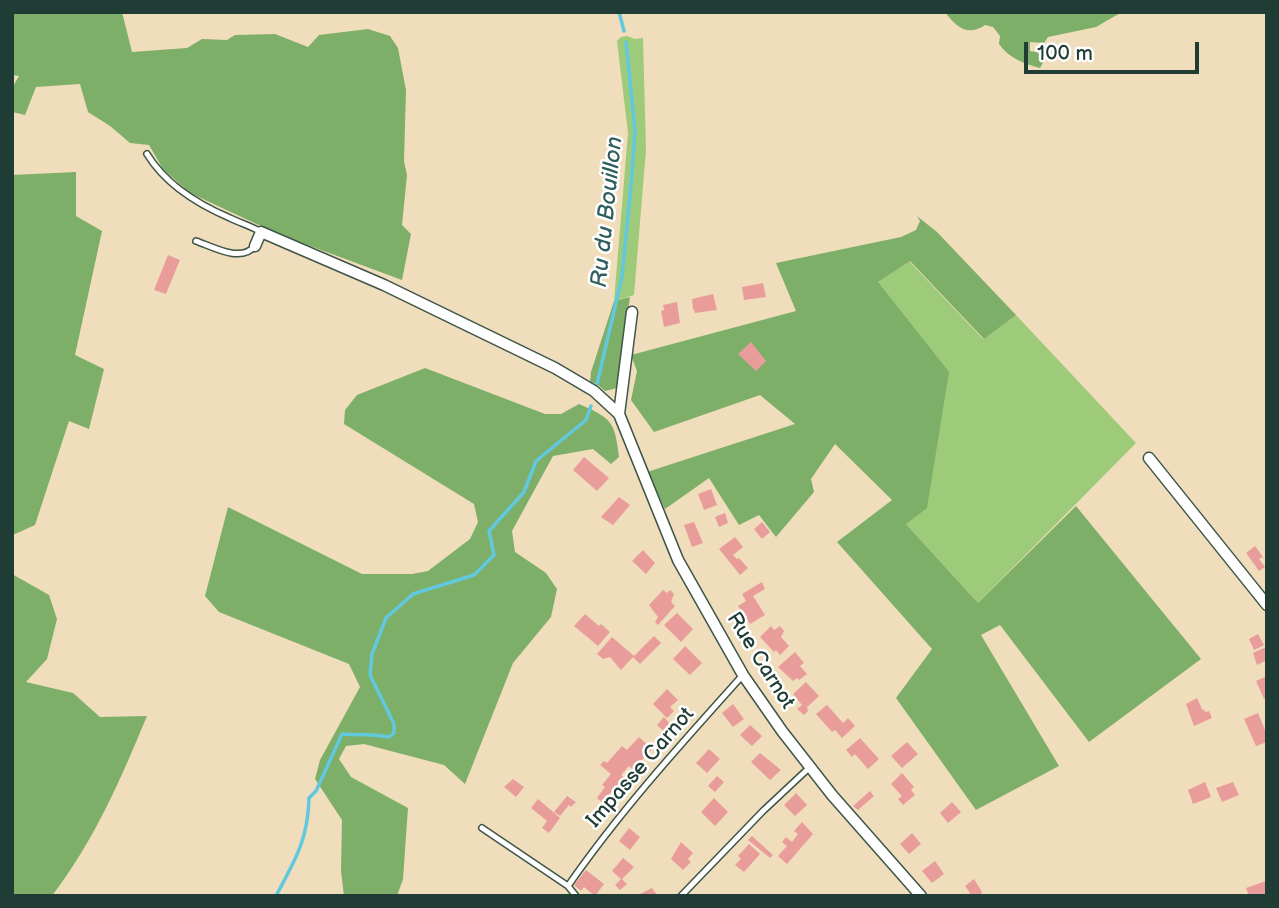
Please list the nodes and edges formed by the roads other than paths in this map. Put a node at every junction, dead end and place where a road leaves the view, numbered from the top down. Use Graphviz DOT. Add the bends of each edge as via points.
graph roads {
  1 [pos="147,154"];
  2 [pos="261,232"];
  3 [pos="196,241"];
  4 [pos="255,246"];
  5 [pos="632,312"];
  6 [pos="620,414"];
  7 [pos="1150,458"];
  8 [pos="1267,605"];
  9 [pos="743,675"];
  10 [pos="810,767"];
  11 [pos="482,828"];
  12 [pos="568,886"];
  13 [pos="576,896"];
  14 [pos="681,896"];
  15 [pos="921,896"];
  1 -- 2 [label="lane" via="162,175 184,193"];
  2 -- 4 [label="street"];
  2 -- 6 [label="street" via="384,285 555,368 594,391"];
  3 -- 4 [label="lane" via="240,254"];
  5 -- 6 [label="street"];
  6 -- 9 [label="street, Rue Carnot" via="678,560"];
  7 -- 8 [label="street"];
  9 -- 10 [label="street, Rue Carnot"];
  9 -- 12 [label="lane, Impasse Carnot" via="628,804"];
  10 -- 14 [label="lane"];
  10 -- 15 [label="street, Rue Carnot"];
  11 -- 12 [label="lane"];
  12 -- 13 [label="lane"];
}
